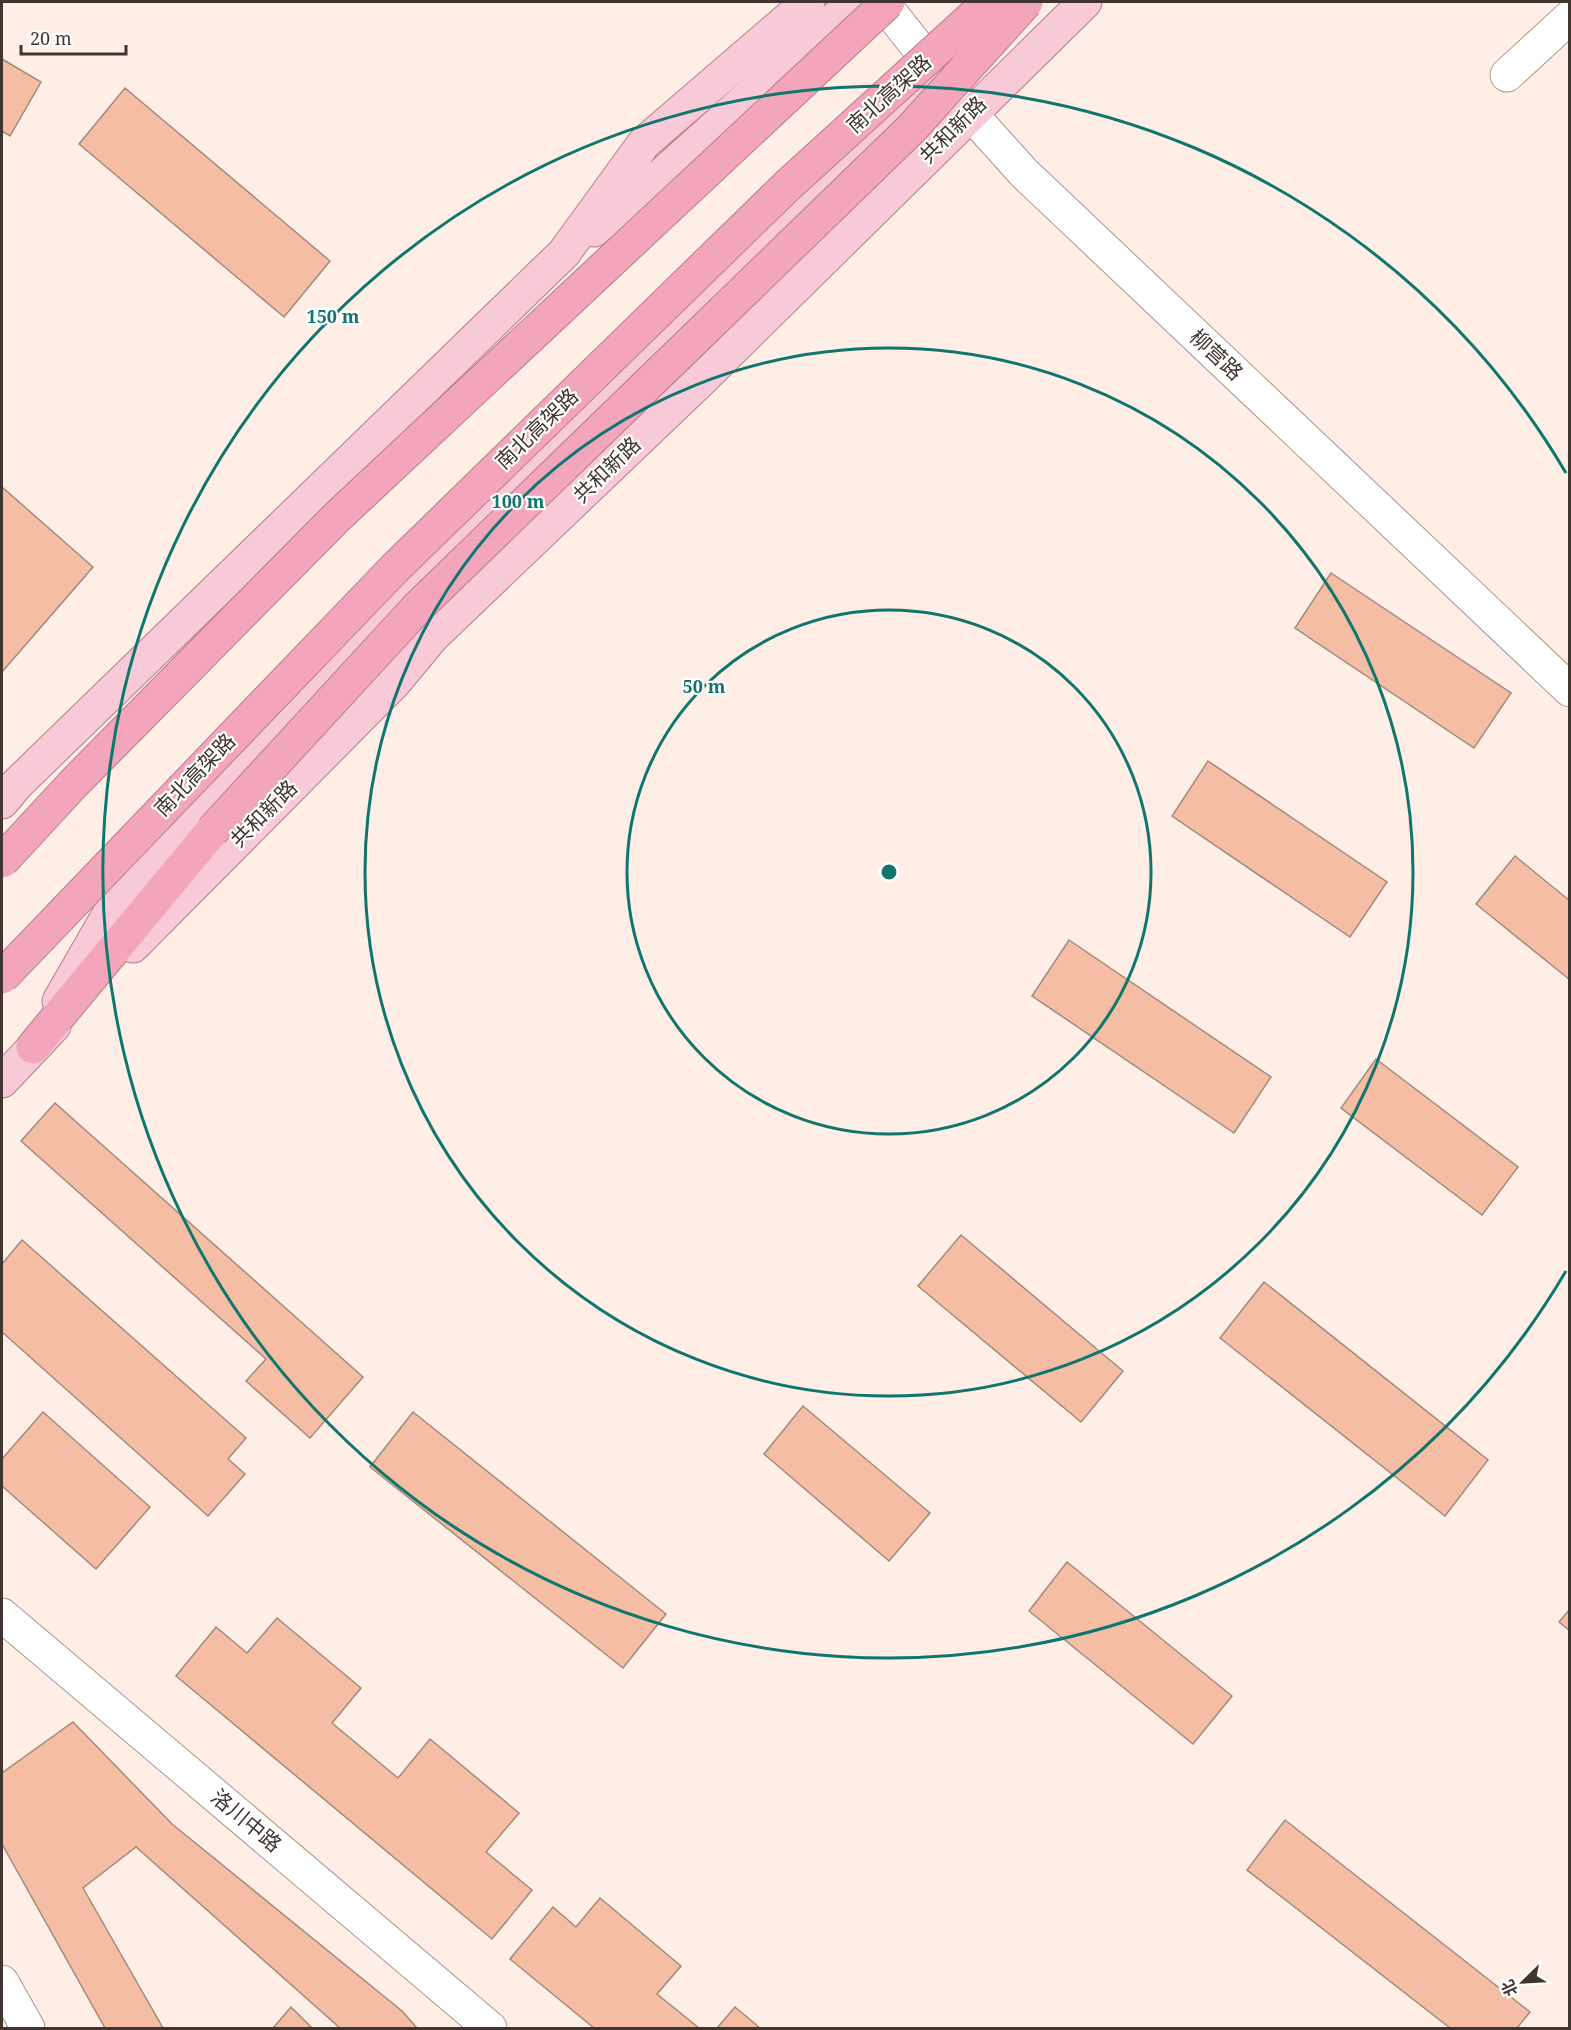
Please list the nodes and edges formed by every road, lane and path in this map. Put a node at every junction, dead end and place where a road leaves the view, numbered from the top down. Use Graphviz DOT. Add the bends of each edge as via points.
graph roads {
  1 [pos="808,2"];
  2 [pos="854,2"];
  3 [pos="882,2"];
  4 [pos="888,2"];
  5 [pos="989,2"];
  6 [pos="1018,2"];
  7 [pos="1026,2"];
  8 [pos="1085,2"];
  9 [pos="1569,17"];
  10 [pos="939,75"];
  11 [pos="1507,75"];
  12 [pos="970,113"];
  13 [pos="564,253"];
  14 [pos="1569,690"];
  15 [pos="2,802"];
  16 [pos="2,861"];
  17 [pos="2,977"];
  18 [pos="33,1047"];
  19 [pos="2,1081"];
  20 [pos="2,1615"];
  21 [pos="2,1982"];
  22 [pos="28,2028"];
  23 [pos="490,2028"];
  1 -- 13 [label="main road" via="644,143"];
  2 -- 13 [label="main road" via="638,196"];
  3 -- 10 [label="main road, 柳营路"];
  4 -- 16 [label="highway, bridge" via="337,517"];
  5 -- 17 [label="highway, 南北高架路, bridge" via="787,186 394,569"];
  6 -- 10 [label="main road, 共和新路"];
  7 -- 18 [label="highway, bridge" via="911,129 418,608 212,831"];
  8 -- 12 [label="main road, 共和新路"];
  9 -- 11 [label="main road"];
  10 -- 12 [label="main road, 柳营路"];
  10 -- 18 [label="main road, 共和新路" via="836,170 294,707 120,895"];
  12 -- 14 [label="main road, 柳营路" via="1024,173"];
  12 -- 18 [label="main road, 共和新路" via="699,382 433,636 394,683"];
  13 -- 15 [label="main road"];
  18 -- 19 [label="main road, 共和新路"];
  20 -- 23 [label="main road, 洛川中路"];
  21 -- 22 [label="main road"];
}
